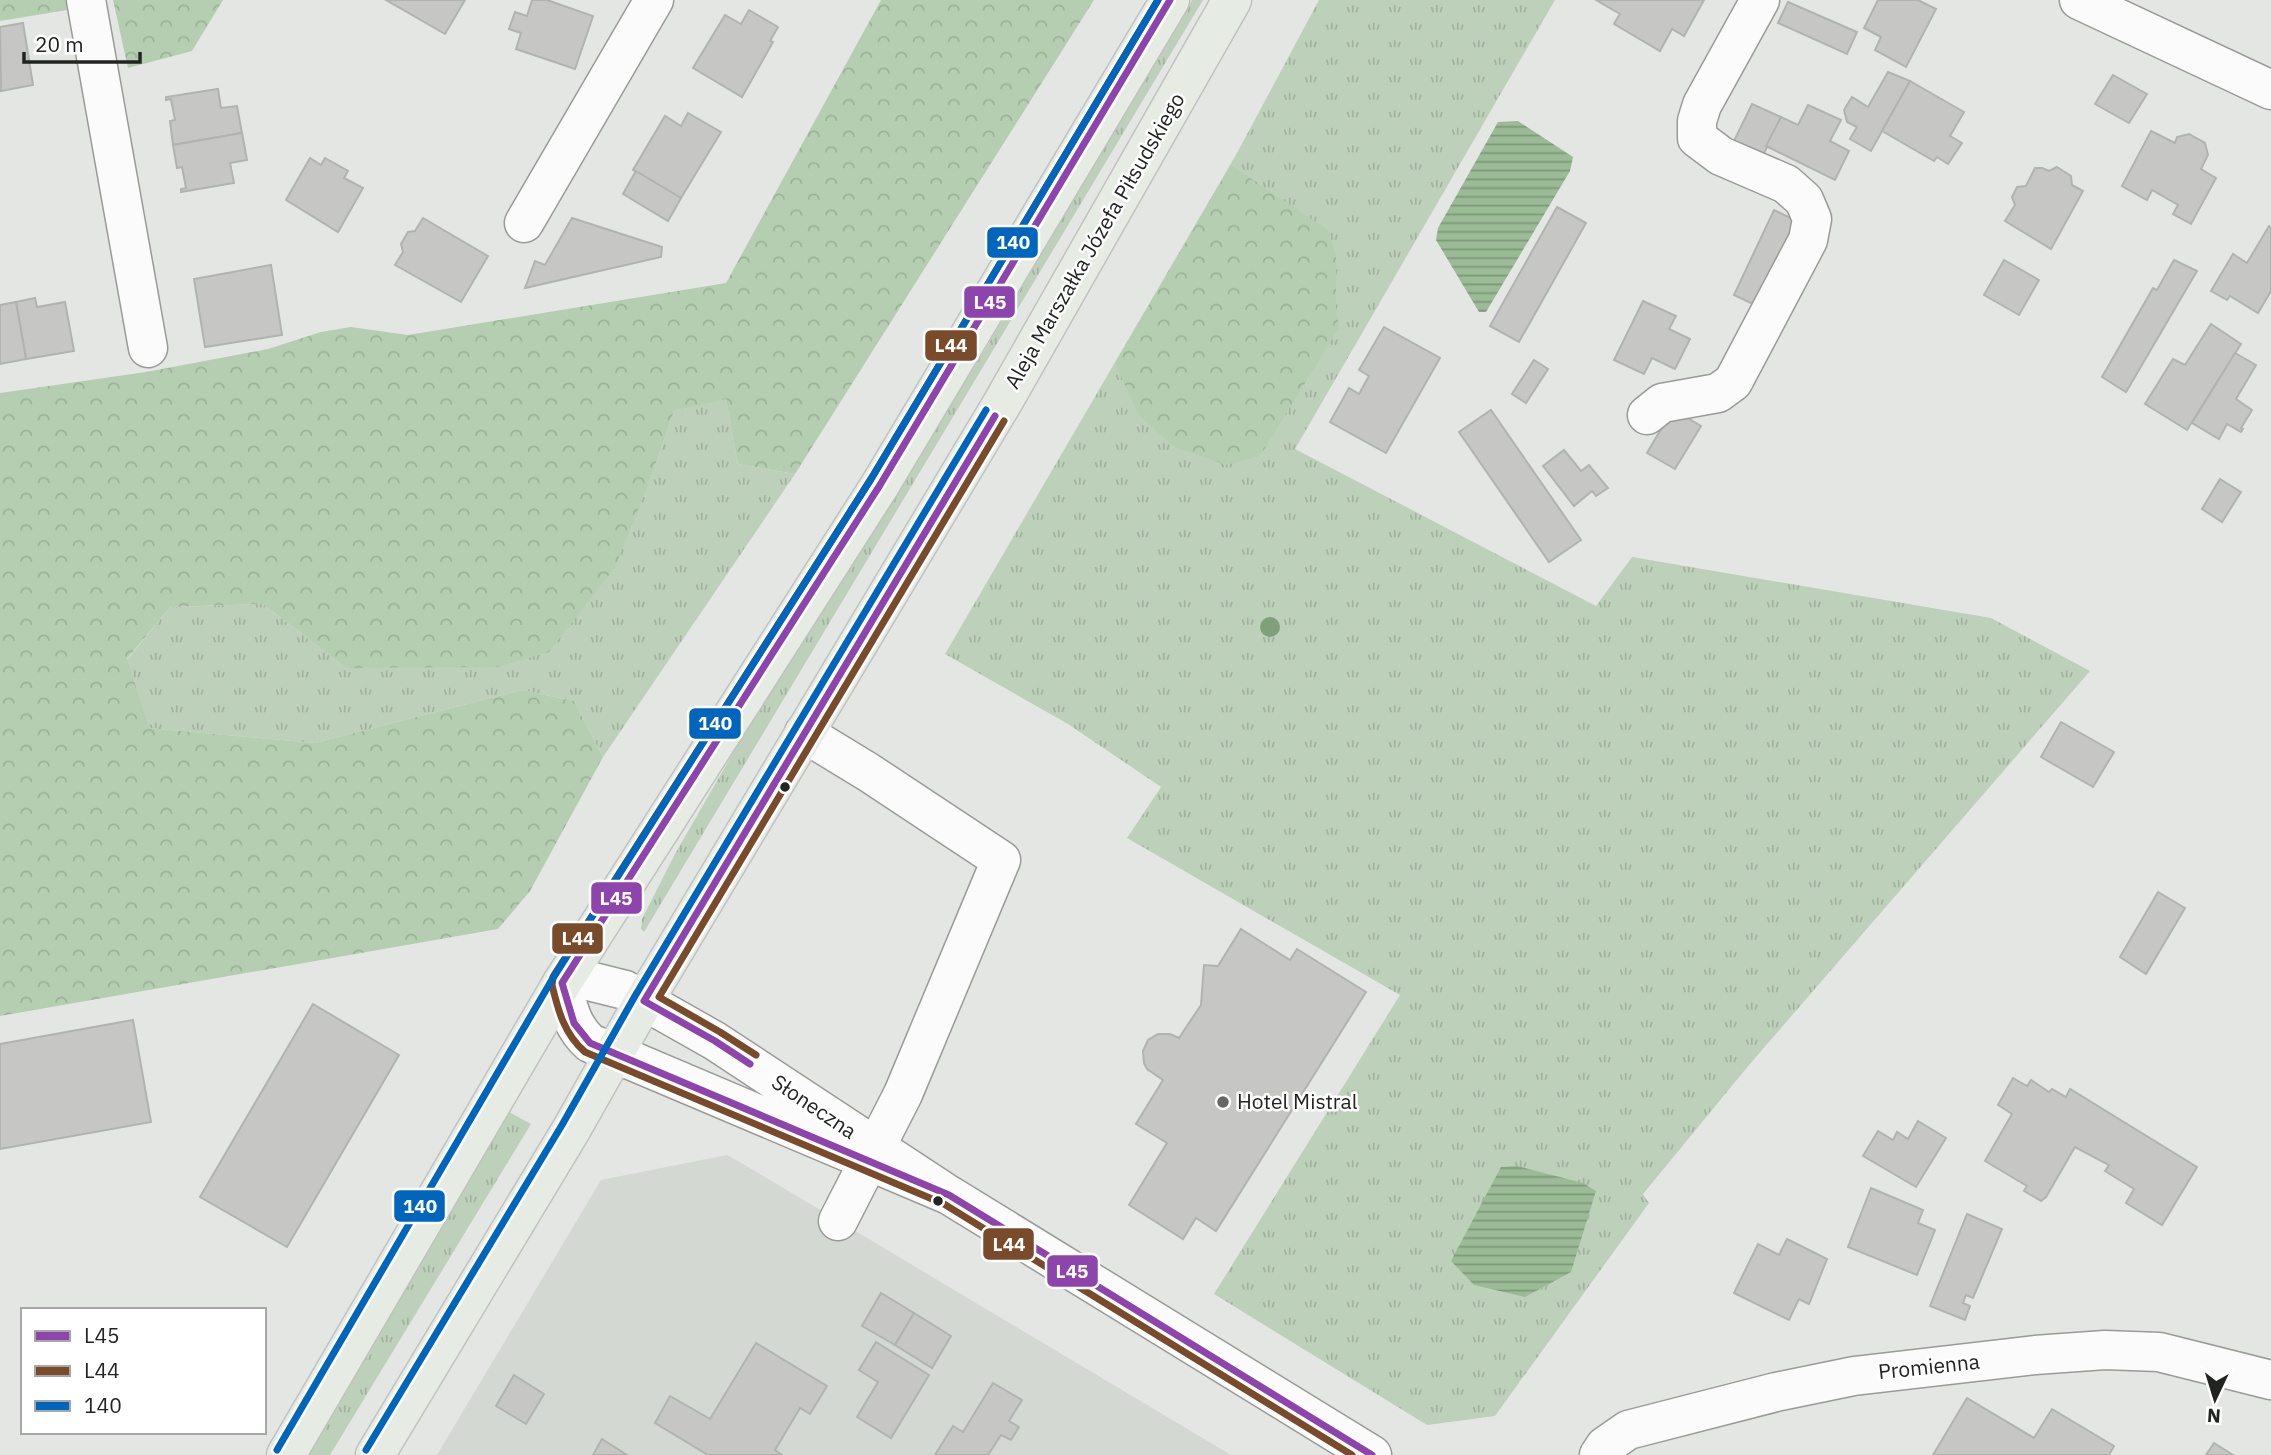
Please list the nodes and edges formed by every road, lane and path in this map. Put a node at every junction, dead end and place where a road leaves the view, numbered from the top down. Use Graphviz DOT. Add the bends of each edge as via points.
graph roads {
  1 [pos="86,0"];
  2 [pos="654,0"];
  3 [pos="1170,0"];
  4 [pos="1233,0"];
  5 [pos="1760,0"];
  6 [pos="2079,0"];
  7 [pos="2271,90"];
  8 [pos="524,223"];
  9 [pos="148,348"];
  10 [pos="1647,415"];
  11 [pos="804,733"];
  12 [pos="562,983"];
  13 [pos="644,1001"];
  14 [pos="614,1054"];
  15 [pos="872,1155"];
  16 [pos="838,1221"];
  17 [pos="2271,1380"];
  18 [pos="286,1455"];
  19 [pos="374,1455"];
  20 [pos="1373,1455"];
  21 [pos="1599,1455"];
  1 -- 9 [label="street"];
  2 -- 8 [label="street"];
  3 -- 12 [label="main road" via="880,485"];
  4 -- 11 [label="main road, Aleja Marszałka Józefa Piłsudskiego" via="1003,402"];
  5 -- 10 [label="street" via="1702,106 1697,138 1721,156 1786,184 1804,200 1812,219 1808,240 1733,382 1718,393 1662,403"];
  6 -- 7 [label="street"];
  11 -- 13 [label="main road, Aleja Marszałka Józefa Piłsudskiego"];
  11 -- 15 [label="street" via="1001,860 903,1094"];
  12 -- 13 [label="street, Słoneczna" via="604,984"];
  12 -- 14 [label="street, Słoneczna" via="578,1032"];
  12 -- 18 [label="main road"];
  13 -- 14 [label="main road, Aleja Marszałka Józefa Piłsudskiego"];
  13 -- 15 [label="street, Słoneczna" via="715,1041"];
  14 -- 15 [label="street, Słoneczna"];
  14 -- 19 [label="main road, Aleja Marszałka Józefa Piłsudskiego"];
  15 -- 16 [label="street"];
  15 -- 20 [label="street, Słoneczna" via="948,1195"];
  17 -- 21 [label="street, Promienna" via="2159,1352 2105,1350 2022,1357 1854,1376 1776,1392 1628,1430"];
}
